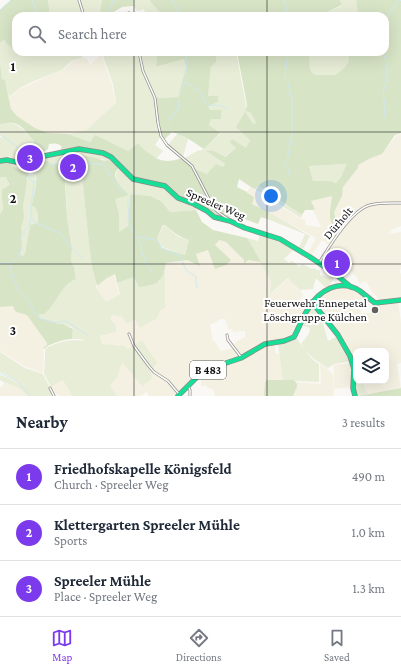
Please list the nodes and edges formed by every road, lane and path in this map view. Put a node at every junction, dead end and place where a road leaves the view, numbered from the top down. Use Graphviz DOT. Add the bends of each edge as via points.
graph roads {
  1 [pos="79,0"];
  2 [pos="83,12"];
  3 [pos="140,56"];
  4 [pos="0,161"];
  5 [pos="401,203"];
  6 [pos="229,220"];
  7 [pos="319,263"];
  8 [pos="351,287"];
  9 [pos="401,300"];
  10 [pos="312,302"];
  11 [pos="129,334"];
  12 [pos="227,336"];
  13 [pos="241,358"];
  14 [pos="188,386"];
  15 [pos="50,388"];
  16 [pos="179,395"];
  17 [pos="54,396"];
  18 [pos="190,396"];
  19 [pos="355,396"];
  1 -- 2 [label="street"];
  3 -- 6 [label="street" via="154,98 161,136 167,145 192,166 213,208"];
  4 -- 6 [label="street, Spreeler Weg" via="26,162 42,156 82,149 100,152 113,158 133,179 166,186 179,199 194,204 214,216"];
  5 -- 7 [label="street, Dürholt" via="375,204 363,208 342,229"];
  6 -- 7 [label="street, Spreeler Weg" via="280,239"];
  7 -- 8 [label="street, Spreeler Weg"];
  8 -- 9 [label="street, B 483" via="377,303"];
  8 -- 10 [label="street, B 483" via="329,288"];
  10 -- 13 [label="street, B 483" via="294,336 284,341 268,343"];
  10 -- 19 [label="street" via="338,335 350,356 354,369"];
  11 -- 16 [label="street" via="148,366 168,381"];
  12 -- 13 [label="street"];
  13 -- 14 [label="street, B 483" via="207,370"];
  14 -- 16 [label="street, B 483"];
  14 -- 18 [label="street"];
  15 -- 17 [label="street"];
}
